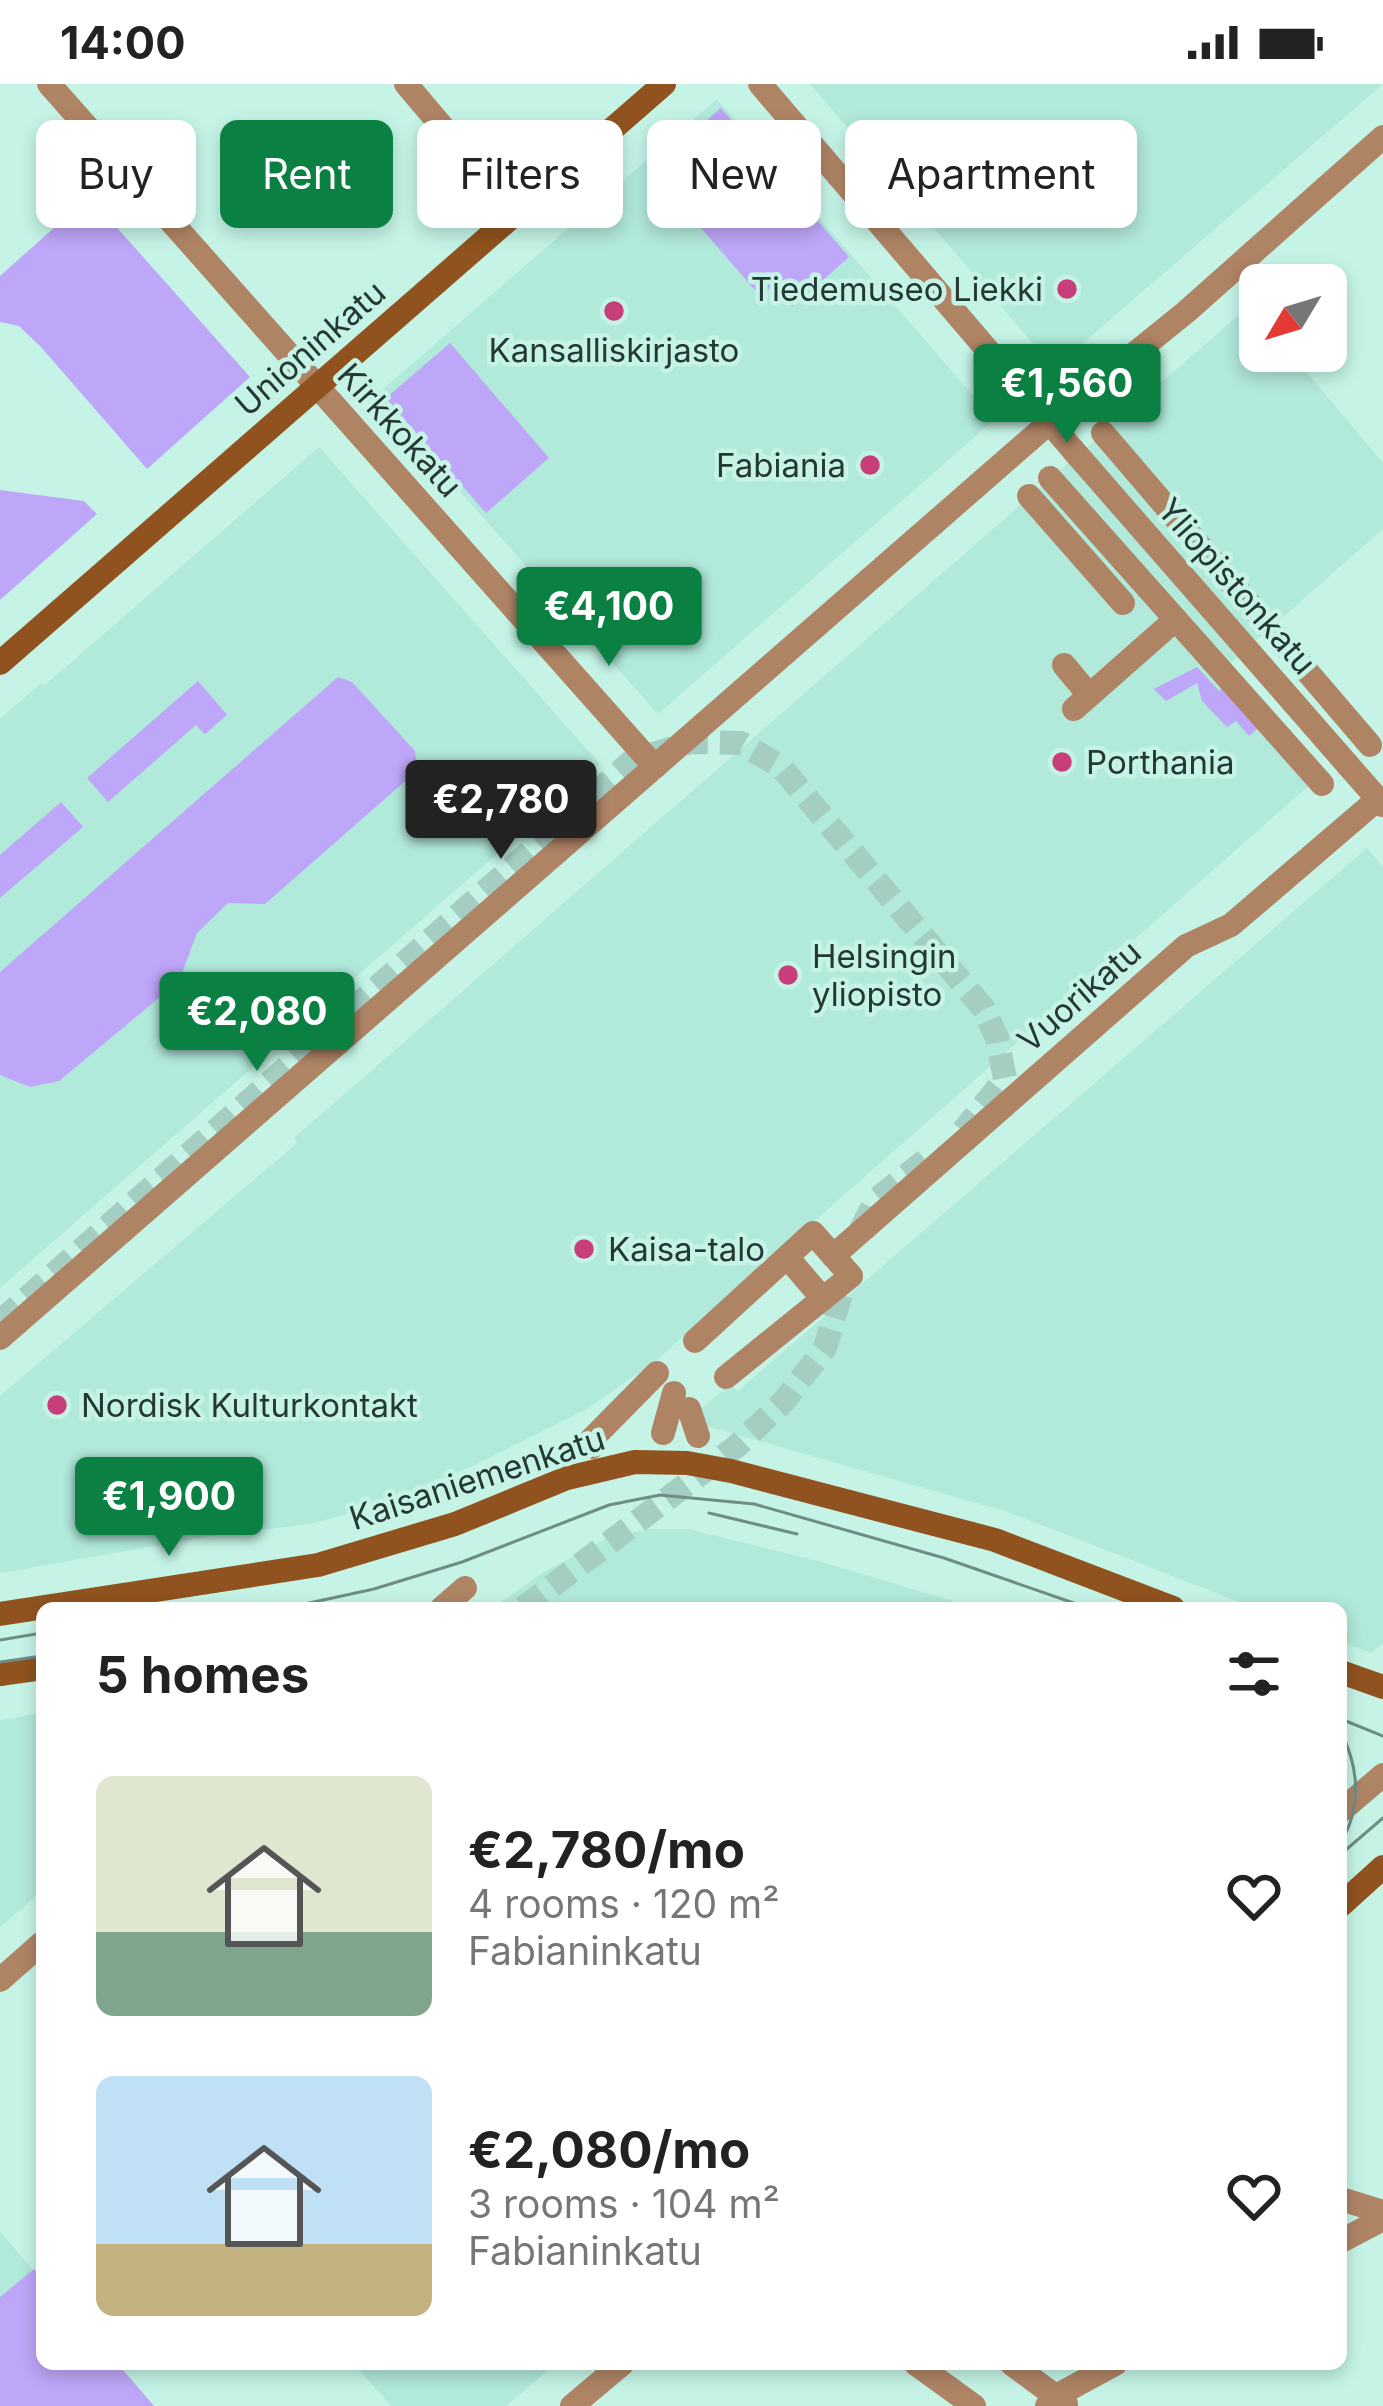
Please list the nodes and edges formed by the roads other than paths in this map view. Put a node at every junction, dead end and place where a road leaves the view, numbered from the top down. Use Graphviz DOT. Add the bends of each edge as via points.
graph roads {
  1 [pos="49,84"];
  2 [pos="406,84"];
  3 [pos="664,84"];
  4 [pos="760,84"];
  5 [pos="437,120"];
  6 [pos="1383,137"];
  7 [pos="316,386"];
  8 [pos="1050,422"];
  9 [pos="1103,433"];
  10 [pos="1050,478"];
  11 [pos="1029,496"];
  12 [pos="1175,620"];
  13 [pos="1138,621"];
  14 [pos="0,663"];
  15 [pos="1064,664"];
  16 [pos="1370,745"];
  17 [pos="655,767"];
  18 [pos="1322,784"];
  19 [pos="1381,802"];
  20 [pos="833,1256"];
  21 [pos="787,1257"];
  22 [pos="823,1299"];
  23 [pos="0,1338"];
  24 [pos="694,1342"];
  25 [pos="656,1373"];
  26 [pos="726,1377"];
  27 [pos="663,1432"];
  28 [pos="698,1436"];
  29 [pos="592,1447"];
  30 [pos="465,1588"];
  31 [pos="76,1602"];
  32 [pos="449,1602"];
  33 [pos="1157,1602"];
  34 [pos="36,1608"];
  35 [pos="0,1614"];
  36 [pos="36,1669"];
  37 [pos="0,1674"];
  38 [pos="1347,1674"];
  39 [pos="1383,1687"];
  40 [pos="1383,1775"];
  41 [pos="1347,1806"];
  42 [pos="1383,1868"];
  43 [pos="1347,1900"];
  44 [pos="36,1948"];
  45 [pos="0,1980"];
  46 [pos="1347,2201"];
  47 [pos="1383,2216"];
  48 [pos="1347,2238"];
  49 [pos="615,2370"];
  50 [pos="924,2370"];
  51 [pos="1019,2370"];
  52 [pos="1106,2370"];
  53 [pos="1058,2402"];
  54 [pos="969,2405"];
  55 [pos="572,2406"];
  1 -- 7 [label="street, Kirkkokatu"];
  2 -- 5 [label="street"];
  3 -- 7 [label="main road, Unioninkatu"];
  4 -- 8 [label="street, Yliopistonkatu"];
  6 -- 8 [label="street"];
  7 -- 14 [label="main road, Unioninkatu"];
  7 -- 17 [label="street, Kirkkokatu"];
  8 -- 17 [label="street"];
  8 -- 19 [label="street, Yliopistonkatu"];
  9 -- 16 [label="street"];
  10 -- 12 [label="street"];
  11 -- 13 [label="street"];
  12 -- 13 [label="street"];
  12 -- 18 [label="street"];
  13 -- 15 [label="street" via="1082,702"];
  17 -- 23 [label="street"];
  19 -- 20 [label="street, Vuorikatu" via="1231,925 1186,946"];
  20 -- 21 [label="street" via="813,1233"];
  20 -- 22 [label="street" via="851,1276"];
  21 -- 22 [label="street"];
  21 -- 24 [label="street"];
  22 -- 26 [label="street"];
  25 -- 29 [label="street" via="600,1410"];
  27 -- 28 [label="street" via="682,1401"];
  30 -- 32 [label="street"];
  31 -- 33 [label="main road, Kaisaniemenkatu" via="318,1564 635,1462 731,1471 995,1540"];
  34 -- 35 [label="main road, Kaisaniemenkatu"];
  36 -- 37 [label="main road"];
  38 -- 39 [label="main road"];
  40 -- 41 [label="street"];
  42 -- 43 [label="main road"];
  44 -- 45 [label="street"];
  46 -- 47 [label="street"];
  47 -- 48 [label="street"];
  49 -- 55 [label="street"];
  50 -- 54 [label="street"];
  51 -- 53 [label="street"];
  52 -- 53 [label="street"];
}
